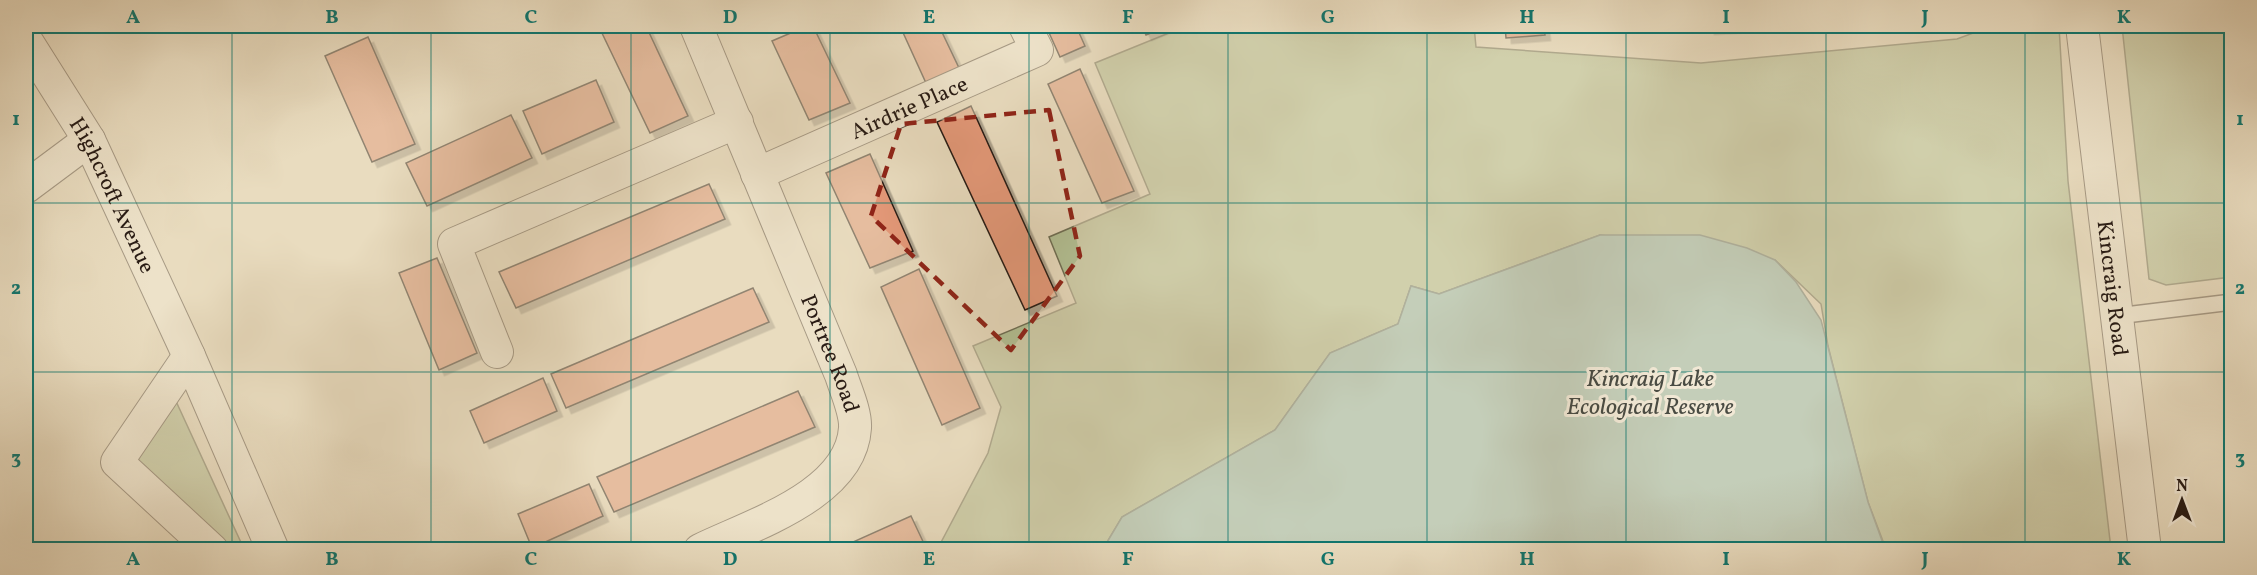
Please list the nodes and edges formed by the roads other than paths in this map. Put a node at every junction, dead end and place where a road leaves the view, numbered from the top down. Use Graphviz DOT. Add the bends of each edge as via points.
graph roads {
  1 [pos="696,26"];
  2 [pos="1025,26"];
  3 [pos="2082,26"];
  4 [pos="26,40"];
  5 [pos="737,122"];
  6 [pos="89,140"];
  7 [pos="757,174"];
  8 [pos="26,187"];
  9 [pos="2232,302"];
  10 [pos="2117,316"];
  11 [pos="497,352"];
  12 [pos="189,356"];
  13 [pos="212,549"];
  14 [pos="273,549"];
  15 [pos="700,549"];
  16 [pos="2145,549"];
  1 -- 5 [label="street, Portree Road"];
  2 -- 7 [label="street, Airdrie Place" via="1037,50"];
  3 -- 10 [label="street, Kincraig Road"];
  4 -- 6 [label="street, Highcroft Avenue"];
  5 -- 7 [label="street, Portree Road"];
  5 -- 11 [label="street" via="454,244"];
  6 -- 8 [label="street"];
  6 -- 12 [label="street, Highcroft Avenue"];
  7 -- 15 [label="street, Portree Road" via="841,375 855,428 842,464 813,496"];
  9 -- 10 [label="lane"];
  10 -- 16 [label="street, Kincraig Road"];
  12 -- 13 [label="street" via="117,462"];
  12 -- 14 [label="street, Highcroft Avenue"];
}
